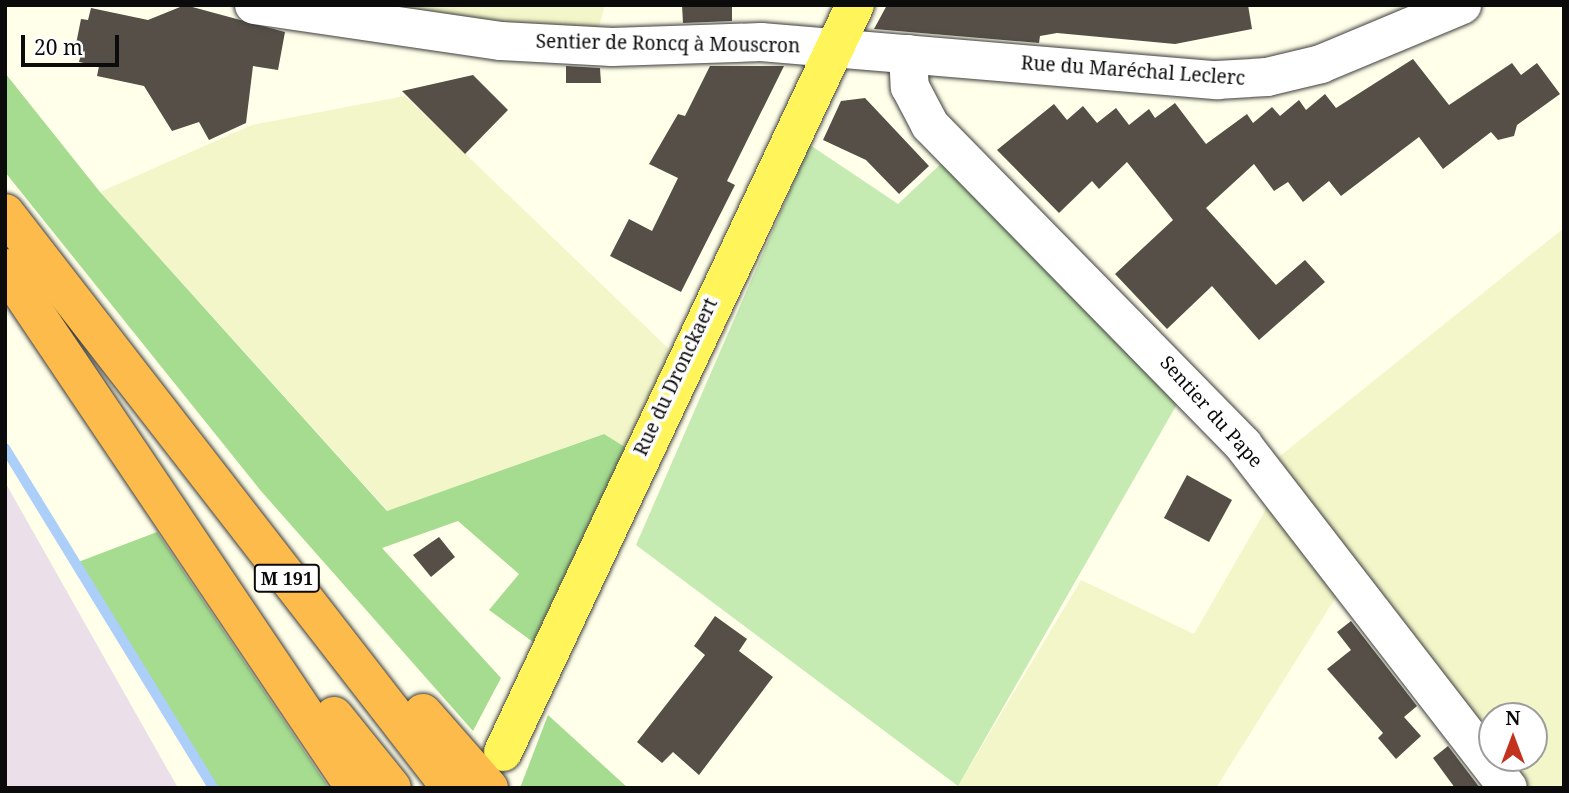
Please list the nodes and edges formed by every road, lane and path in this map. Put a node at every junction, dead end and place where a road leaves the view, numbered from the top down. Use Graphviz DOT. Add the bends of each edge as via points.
graph roads {
  1 [pos="254,5"];
  2 [pos="855,5"];
  3 [pos="1462,5"];
  4 [pos="833,48"];
  5 [pos="908,54"];
  6 [pos="5,213"];
  7 [pos="5,268"];
  8 [pos="128,374"];
  9 [pos="207,560"];
  10 [pos="503,752"];
  11 [pos="355,788"];
  12 [pos="392,788"];
  13 [pos="451,788"];
  14 [pos="489,788"];
  15 [pos="1508,788"];
  1 -- 4 [label="street, Sentier de Roncq à Mouscron" via="500,41"];
  2 -- 4 [label="main road, Rue du Dronckaert"];
  3 -- 5 [label="street, Rue du Maréchal Leclerc" via="1340,58 1258,78"];
  4 -- 5 [label="street, Rue du Maréchal Leclerc"];
  4 -- 10 [label="main road, Rue du Dronckaert"];
  5 -- 15 [label="street, Sentier du Pape" via="910,87 930,125 1243,445"];
  6 -- 8 [label="highway, M 191"];
  7 -- 9 [label="highway, M 191"];
  8 -- 13 [label="highway, M 191"];
  8 -- 14 [label="highway"];
  9 -- 11 [label="highway"];
  9 -- 12 [label="highway, M 191"];
}
